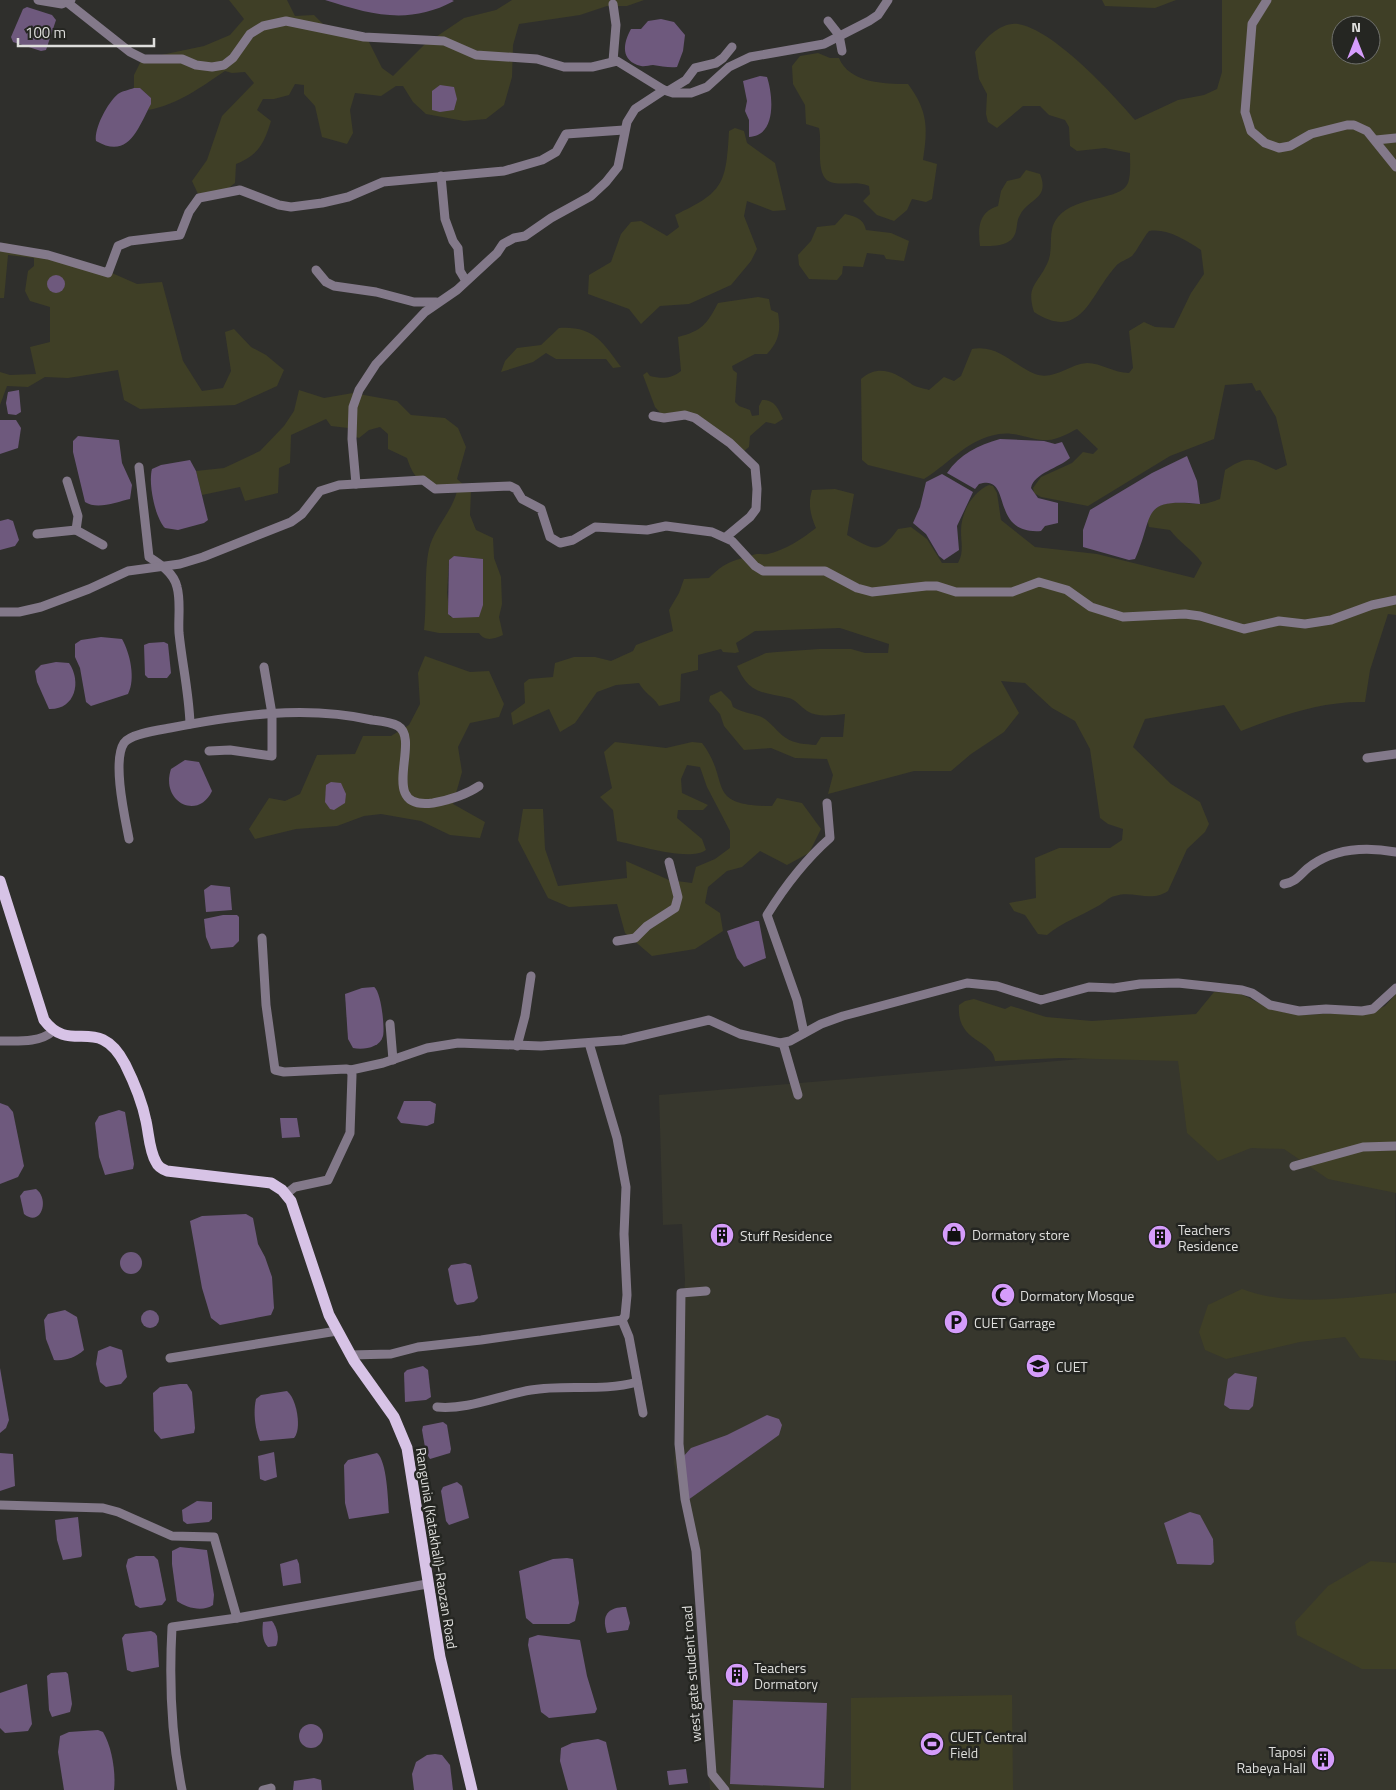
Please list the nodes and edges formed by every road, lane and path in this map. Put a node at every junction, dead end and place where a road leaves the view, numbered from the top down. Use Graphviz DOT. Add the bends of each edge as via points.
graph roads {
  1 [pos="38,0"];
  2 [pos="888,0"];
  3 [pos="1267,0"];
  4 [pos="69,2"];
  5 [pos="613,4"];
  6 [pos="828,21"];
  7 [pos="839,36"];
  8 [pos="732,47"];
  9 [pos="842,51"];
  10 [pos="613,61"];
  11 [pos="666,90"];
  12 [pos="624,130"];
  13 [pos="1396,138"];
  14 [pos="1376,140"];
  15 [pos="1396,167"];
  16 [pos="441,176"];
  17 [pos="0,247"];
  18 [pos="316,270"];
  19 [pos="466,281"];
  20 [pos="436,302"];
  21 [pos="653,416"];
  22 [pos="139,467"];
  23 [pos="67,481"];
  24 [pos="356,484"];
  25 [pos="76,530"];
  26 [pos="37,534"];
  27 [pos="726,537"];
  28 [pos="104,545"];
  29 [pos="162,566"];
  30 [pos="1396,600"];
  31 [pos="0,612"];
  32 [pos="264,667"];
  33 [pos="272,714"];
  34 [pos="190,724"];
  35 [pos="209,751"];
  36 [pos="1396,754"];
  37 [pos="1367,758"];
  38 [pos="480,786"];
  39 [pos="827,803"];
  40 [pos="129,839"];
  41 [pos="1396,852"];
  42 [pos="670,862"];
  43 [pos="0,881"];
  44 [pos="1284,884"];
  45 [pos="262,938"];
  46 [pos="616,941"];
  47 [pos="531,976"];
  48 [pos="1396,988"];
  49 [pos="390,1024"];
  50 [pos="54,1031"];
  51 [pos="804,1033"];
  52 [pos="0,1041"];
  53 [pos="589,1043"];
  54 [pos="783,1043"];
  55 [pos="517,1046"];
  56 [pos="393,1060"];
  57 [pos="350,1070"];
  58 [pos="798,1095"];
  59 [pos="1396,1146"];
  60 [pos="1294,1166"];
  61 [pos="286,1194"];
  62 [pos="706,1291"];
  63 [pos="622,1320"];
  64 [pos="337,1331"];
  65 [pos="350,1354"];
  66 [pos="170,1358"];
  67 [pos="638,1382"];
  68 [pos="437,1407"];
  69 [pos="643,1413"];
  70 [pos="0,1505"];
  71 [pos="426,1584"];
  72 [pos="237,1618"];
  73 [pos="182,1790"];
  74 [pos="263,1790"];
  75 [pos="271,1790"];
  76 [pos="472,1790"];
  77 [pos="726,1790"];
  1 -- 4 [label="street" via="57,4"];
  2 -- 7 [label="street" via="878,15"];
  3 -- 14 [label="street" via="1252,24 1245,112 1247,125 1265,143 1279,148 1290,146 1310,134 1347,125 1367,131"];
  4 -- 10 [label="street" via="123,48 144,59 182,59 212,67 224,65 233,58 256,30 286,21 364,37 444,41 476,54 537,59 564,67 592,67"];
  5 -- 10 [label="street" via="616,25"];
  6 -- 7 [label="street"];
  7 -- 9 [label="street"];
  7 -- 11 [label="street" via="814,47 750,57 729,67 700,90 683,93"];
  8 -- 11 [label="street" via="716,63 695,68 686,80"];
  10 -- 11 [label="street"];
  11 -- 12 [label="street" via="635,109"];
  12 -- 16 [label="street" via="566,134 556,152 504,172"];
  12 -- 19 [label="street" via="618,167 606,182 591,196 525,236 503,244"];
  13 -- 14 [label="street"];
  14 -- 15 [label="street"];
  16 -- 17 [label="street" via="377,183 348,196 291,207 273,204 240,190 199,198 189,212 180,235 130,241 118,246 108,273 48,255"];
  16 -- 19 [label="street" via="444,219 458,248 460,271"];
  18 -- 20 [label="street" via="334,286 414,302"];
  19 -- 20 [label="street"];
  20 -- 24 [label="street" via="383,355 358,390 353,407 352,439"];
  21 -- 27 [label="street" via="690,416 730,443 754,467 756,509"];
  22 -- 29 [label="street" via="149,557"];
  23 -- 25 [label="street" via="78,516"];
  24 -- 27 [label="street" via="423,480 436,489 510,486 522,499 541,509 550,536 560,543 573,540 595,527 646,530 671,526"];
  24 -- 29 [label="street" via="320,490 302,514 291,522 203,557"];
  25 -- 26 [label="street"];
  25 -- 28 [label="street"];
  27 -- 30 [label="street" via="763,571 825,571 872,592 926,586 956,592 1012,592 1040,582 1067,590 1091,608 1123,617 1185,614 1244,629 1279,621 1305,624 1331,620"];
  29 -- 31 [label="street" via="128,571 41,607"];
  29 -- 34 [label="street" via="177,586 179,634 189,695"];
  32 -- 33 [label="street"];
  33 -- 34 [label="street" via="233,716"];
  33 -- 35 [label="street" via="272,756 230,750"];
  33 -- 38 [label="street" via="300,712 357,716 397,726 406,736 404,790 415,801 437,802 463,795"];
  34 -- 40 [label="street" via="129,738 124,742 120,790"];
  36 -- 37 [label="street"];
  39 -- 51 [label="street" via="830,838 806,860 768,915 797,1000"];
  41 -- 44 [label="street" via="1342,851 1311,865 1293,883"];
  42 -- 46 [label="street" via="678,897 675,908 635,938"];
  43 -- 50 [label="main road" via="44,1020"];
  45 -- 57 [label="street" via="266,1005 275,1070"];
  47 -- 55 [label="street"];
  48 -- 51 [label="street" via="1373,1009 1305,1011 1270,1005 1242,990 1178,983 1089,987 1041,1000 997,986 967,983 843,1016"];
  49 -- 56 [label="street"];
  50 -- 52 [label="street" via="47,1037 34,1040"];
  50 -- 61 [label="main road" via="72,1037 99,1037 113,1046 125,1063 138,1093 155,1161 162,1169 264,1182"];
  51 -- 54 [label="street"];
  53 -- 54 [label="street" via="624,1040 709,1020 740,1034"];
  53 -- 55 [label="street"];
  53 -- 63 [label="street" via="617,1138 626,1187 627,1295"];
  54 -- 58 [label="street"];
  55 -- 56 [label="street" via="458,1043 427,1048"];
  56 -- 57 [label="street"];
  57 -- 61 [label="street" via="350,1132 332,1173 328,1180 295,1187"];
  59 -- 60 [label="street" via="1363,1147"];
  61 -- 64 [label="main road, Rangunia (Katakhali)-Raozan Road" via="294,1208"];
  62 -- 77 [label="street, west gate student road" via="681,1293 679,1444 684,1499 696,1550 712,1774"];
  63 -- 65 [label="street" via="418,1346 391,1354"];
  63 -- 67 [label="street" via="629,1337"];
  64 -- 65 [label="main road, Rangunia (Katakhali)-Raozan Road"];
  64 -- 66 [label="street"];
  65 -- 71 [label="main road, Rangunia (Katakhali)-Raozan Road" via="394,1418 407,1448"];
  67 -- 68 [label="street" via="618,1388 532,1390 461,1406"];
  67 -- 69 [label="street"];
  70 -- 72 [label="street" via="103,1508 172,1536 214,1537"];
  71 -- 72 [label="street"];
  71 -- 76 [label="main road, Rangunia (Katakhali)-Raozan Road" via="448,1697"];
  72 -- 73 [label="street" via="172,1627 172,1733"];
  74 -- 75 [label="street"];
}
